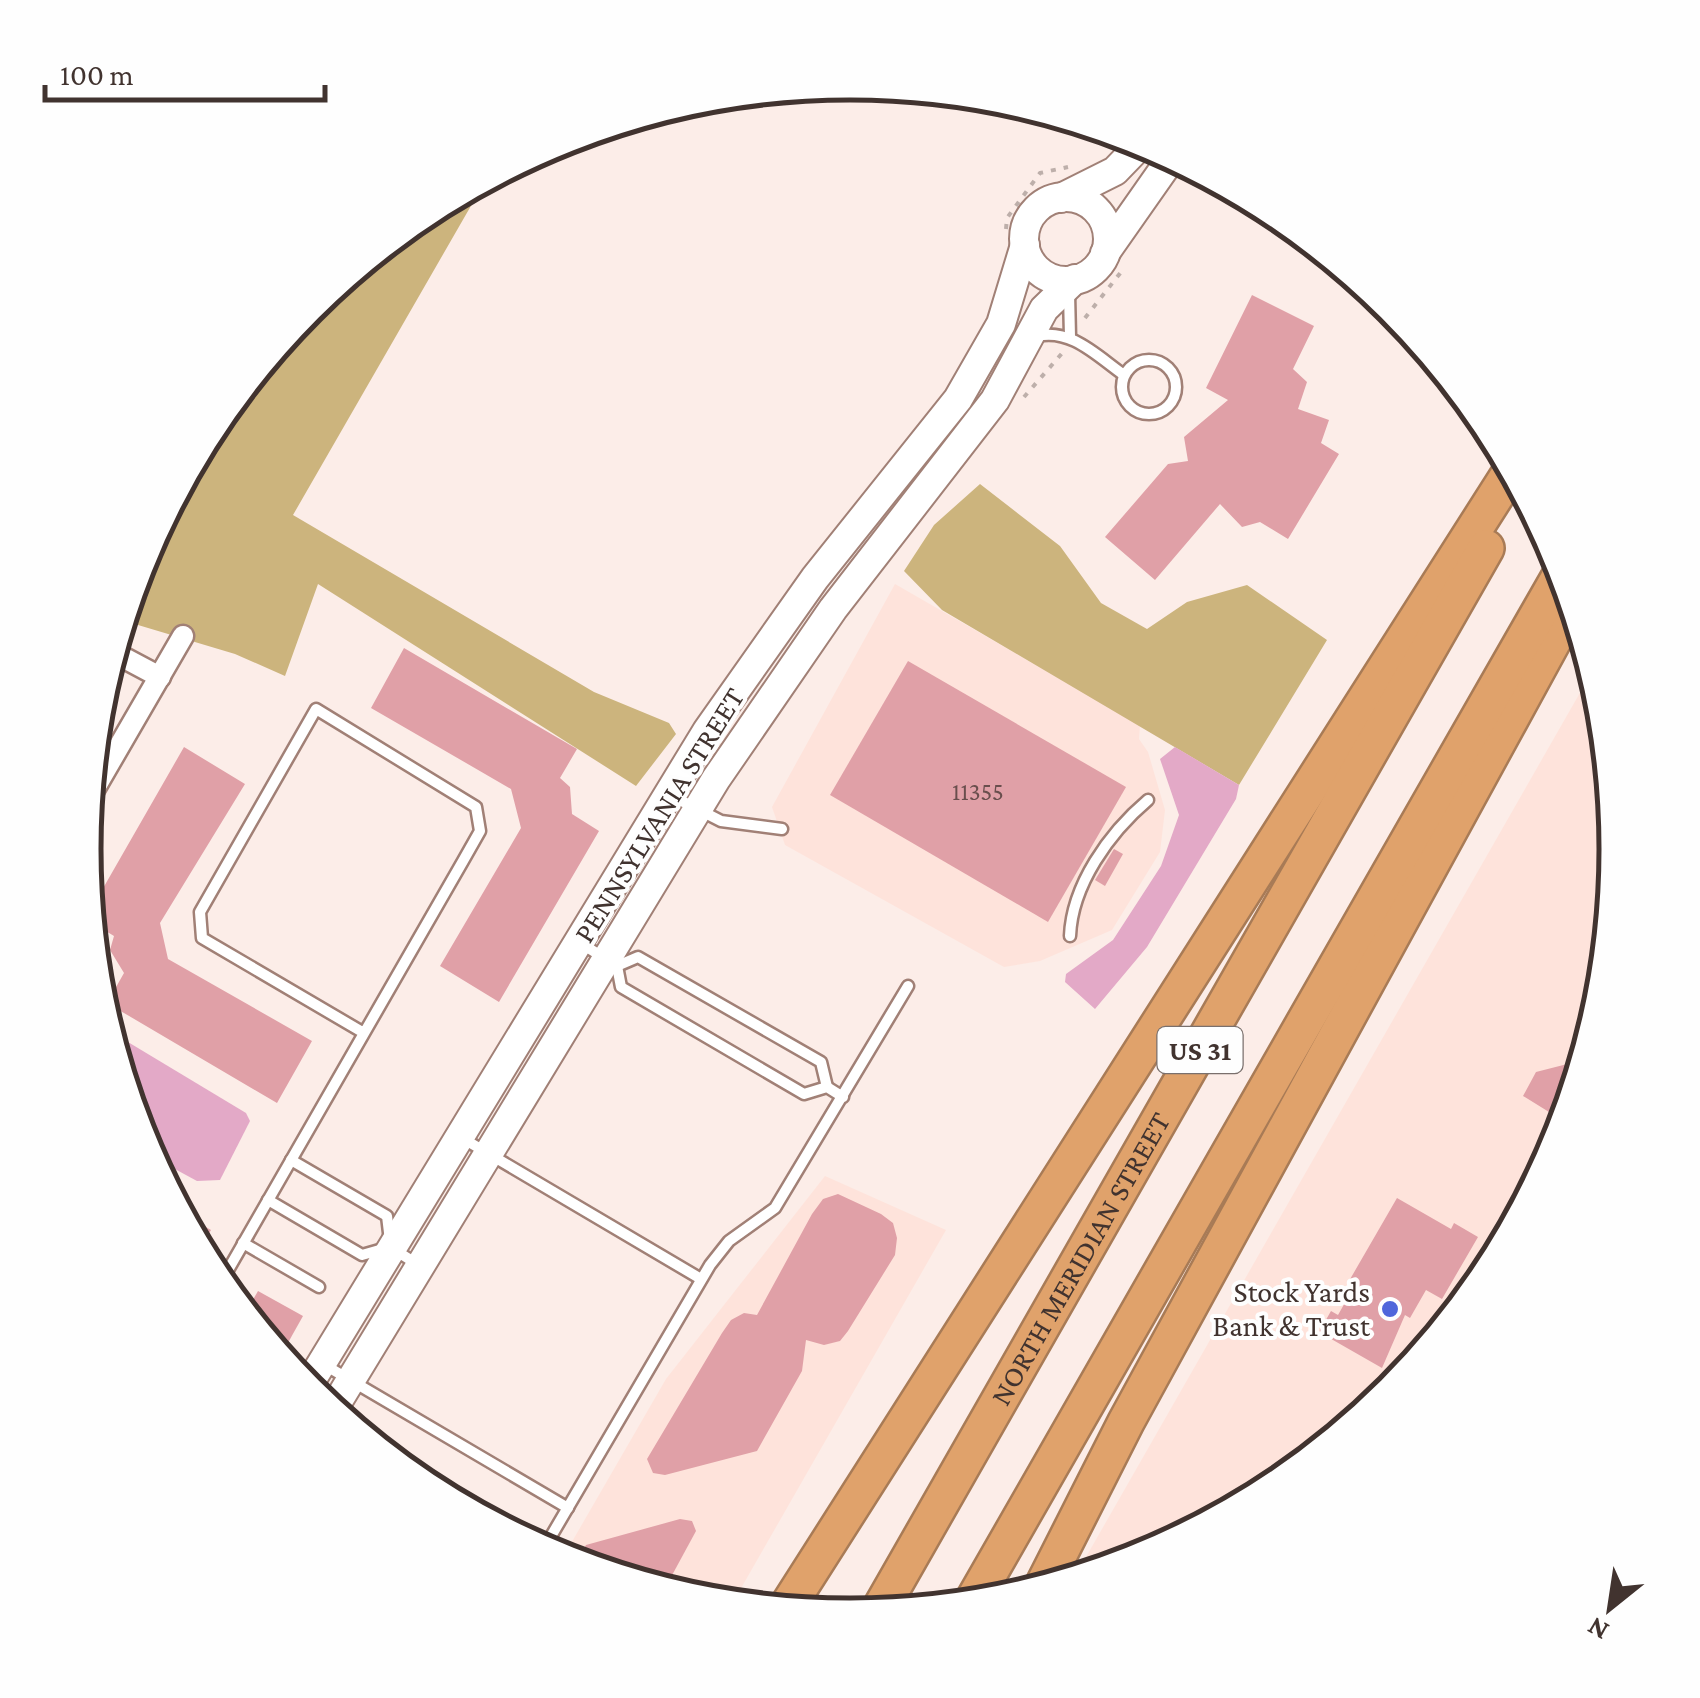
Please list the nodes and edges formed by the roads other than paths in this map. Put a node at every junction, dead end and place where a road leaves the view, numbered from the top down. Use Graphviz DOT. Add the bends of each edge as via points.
graph roads {
  1 [pos="1131,155"];
  2 [pos="1164,169"];
  3 [pos="1062,198"];
  4 [pos="1024,245"];
  5 [pos="1105,254"];
  6 [pos="1073,282"];
  7 [pos="1070,336"];
  8 [pos="1023,341"];
  9 [pos="1124,374"];
  10 [pos="1503,483"];
  11 [pos="1513,501"];
  12 [pos="1552,590"];
  13 [pos="1563,622"];
  14 [pos="183,636"];
  15 [pos="126,659"];
  16 [pos="160,677"];
  17 [pos="105,770"];
  18 [pos="667,793"];
  19 [pos="1148,800"];
  20 [pos="697,810"];
  21 [pos="782,829"];
  22 [pos="1070,936"];
  23 [pos="577,941"];
  24 [pos="612,962"];
  25 [pos="908,986"];
  26 [pos="364,1033"];
  27 [pos="827,1088"];
  28 [pos="843,1097"];
  29 [pos="462,1138"];
  30 [pos="490,1157"];
  31 [pos="291,1160"];
  32 [pos="268,1200"];
  33 [pos="244,1243"];
  34 [pos="392,1248"];
  35 [pos="422,1267"];
  36 [pos="229,1268"];
  37 [pos="701,1279"];
  38 [pos="319,1287"];
  39 [pos="322,1363"];
  40 [pos="315,1374"];
  41 [pos="350,1381"];
  42 [pos="340,1397"];
  43 [pos="568,1508"];
  44 [pos="551,1536"];
  45 [pos="1051,1570"];
  46 [pos="982,1586"];
  47 [pos="795,1595"];
  48 [pos="887,1596"];
  1 -- 3 [label="main road" via="1115,172"];
  2 -- 5 [label="main road"];
  3 -- 4 [label="main road" via="1032,213"];
  3 -- 5 [label="main road" via="1094,208 1108,233"];
  4 -- 6 [label="main road" via="1042,274"];
  4 -- 18 [label="main road, PENNSYLVANIA STREET" via="1001,324 958,399 804,592"];
  5 -- 6 [label="main road" via="1094,271"];
  6 -- 7 [label="lane"];
  6 -- 8 [label="main road, PENNSYLVANIA STREET"];
  7 -- 8 [label="lane"];
  7 -- 9 [label="lane"];
  8 -- 20 [label="main road, PENNSYLVANIA STREET" via="995,400 833,609"];
  9 -- 9 [label="lane" via="1126,403 1141,414 1159,413 1173,400 1176,382 1160,363 1144,361"];
  10 -- 47 [label="highway"];
  11 -- 48 [label="highway, NORTH MERIDIAN STREET / US 31"];
  12 -- 46 [label="highway, US 31"];
  13 -- 45 [label="highway"];
  14 -- 16 [label="street"];
  15 -- 16 [label="street"];
  16 -- 17 [label="street"];
  18 -- 20 [label="lane"];
  18 -- 23 [label="main road, PENNSYLVANIA STREET"];
  19 -- 22 [label="lane" via="1121,823 1071,905"];
  20 -- 21 [label="lane" via="742,826"];
  20 -- 24 [label="main road, PENNSYLVANIA STREET"];
  23 -- 24 [label="lane"];
  23 -- 29 [label="main road, PENNSYLVANIA STREET"];
  24 -- 27 [label="lane" via="620,987 804,1094"];
  24 -- 27 [label="lane" via="638,957 821,1062"];
  24 -- 30 [label="main road, PENNSYLVANIA STREET"];
  25 -- 28 [label="lane"];
  26 -- 26 [label="lane" via="480,831 476,808 316,709 200,912 202,938"];
  26 -- 31 [label="lane"];
  27 -- 28 [label="lane"];
  28 -- 37 [label="lane" via="775,1208 729,1241"];
  29 -- 30 [label="lane"];
  29 -- 34 [label="main road, PENNSYLVANIA STREET"];
  30 -- 35 [label="main road, PENNSYLVANIA STREET"];
  30 -- 37 [label="lane"];
  31 -- 32 [label="lane"];
  31 -- 34 [label="lane" via="387,1216"];
  32 -- 33 [label="lane"];
  32 -- 34 [label="lane" via="362,1255"];
  33 -- 36 [label="lane"];
  33 -- 38 [label="lane"];
  34 -- 35 [label="lane"];
  34 -- 39 [label="main road, PENNSYLVANIA STREET"];
  35 -- 41 [label="main road, PENNSYLVANIA STREET"];
  37 -- 43 [label="lane"];
  39 -- 40 [label="main road, PENNSYLVANIA STREET"];
  39 -- 41 [label="lane"];
  41 -- 42 [label="main road, PENNSYLVANIA STREET"];
  41 -- 43 [label="lane"];
  43 -- 44 [label="lane"];
}
